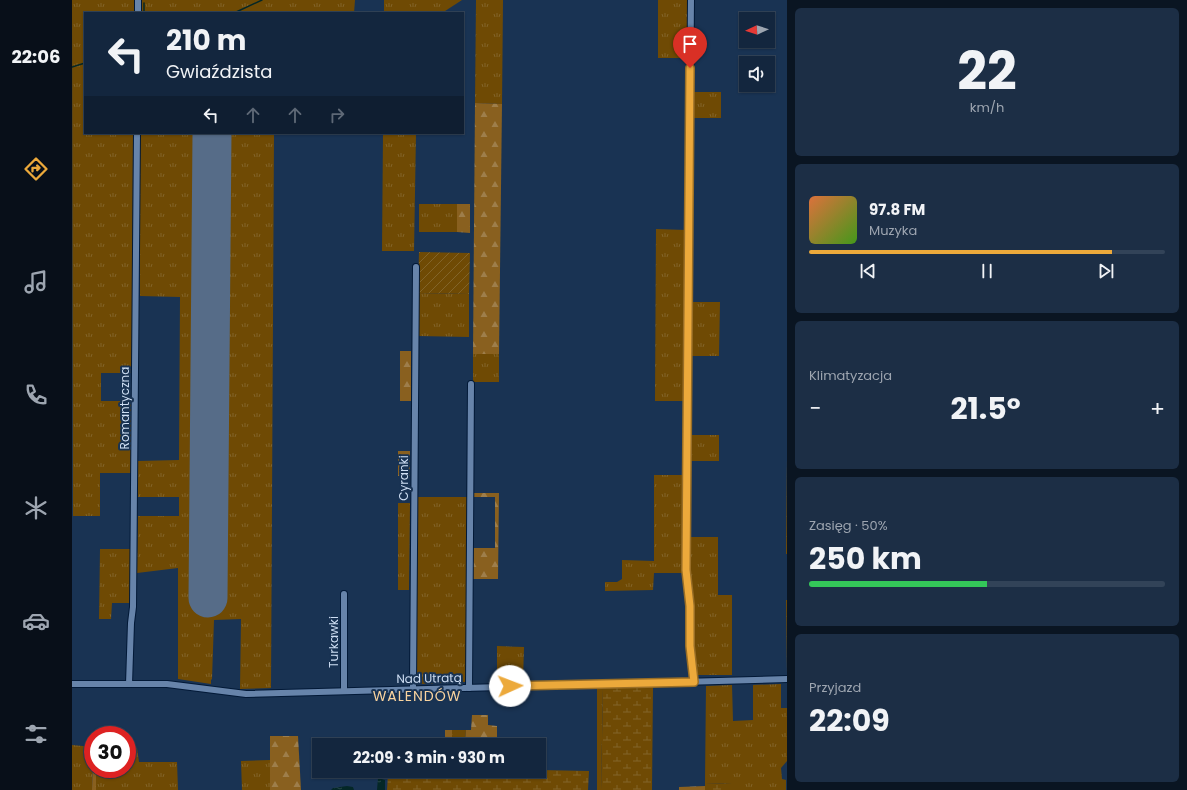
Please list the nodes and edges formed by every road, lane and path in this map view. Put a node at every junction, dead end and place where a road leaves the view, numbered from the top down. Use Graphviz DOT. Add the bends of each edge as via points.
graph roads {
  1 [pos="138,0"];
  2 [pos="691,0"];
  3 [pos="138,12"];
  4 [pos="137,134"];
  5 [pos="416,267"];
  6 [pos="471,384"];
  7 [pos="344,594"];
  8 [pos="787,678"];
  9 [pos="694,682"];
  10 [pos="72,684"];
  11 [pos="129,684"];
  12 [pos="468,688"];
  13 [pos="413,689"];
  14 [pos="344,691"];
  1 -- 3 [label="street"];
  2 -- 9 [label="street" via="686,570"];
  4 -- 11 [label="street, Romantyczna" via="133,607"];
  5 -- 13 [label="street, Cyranki"];
  6 -- 12 [label="street"];
  7 -- 14 [label="street, Turkawki"];
  8 -- 9 [label="street, Nad Utratą"];
  9 -- 12 [label="street, Nad Utratą"];
  10 -- 11 [label="street, Nad Utratą"];
  11 -- 14 [label="street, Nad Utratą" via="167,684 246,694"];
  12 -- 13 [label="street, Nad Utratą"];
  13 -- 14 [label="street, Nad Utratą"];
}
